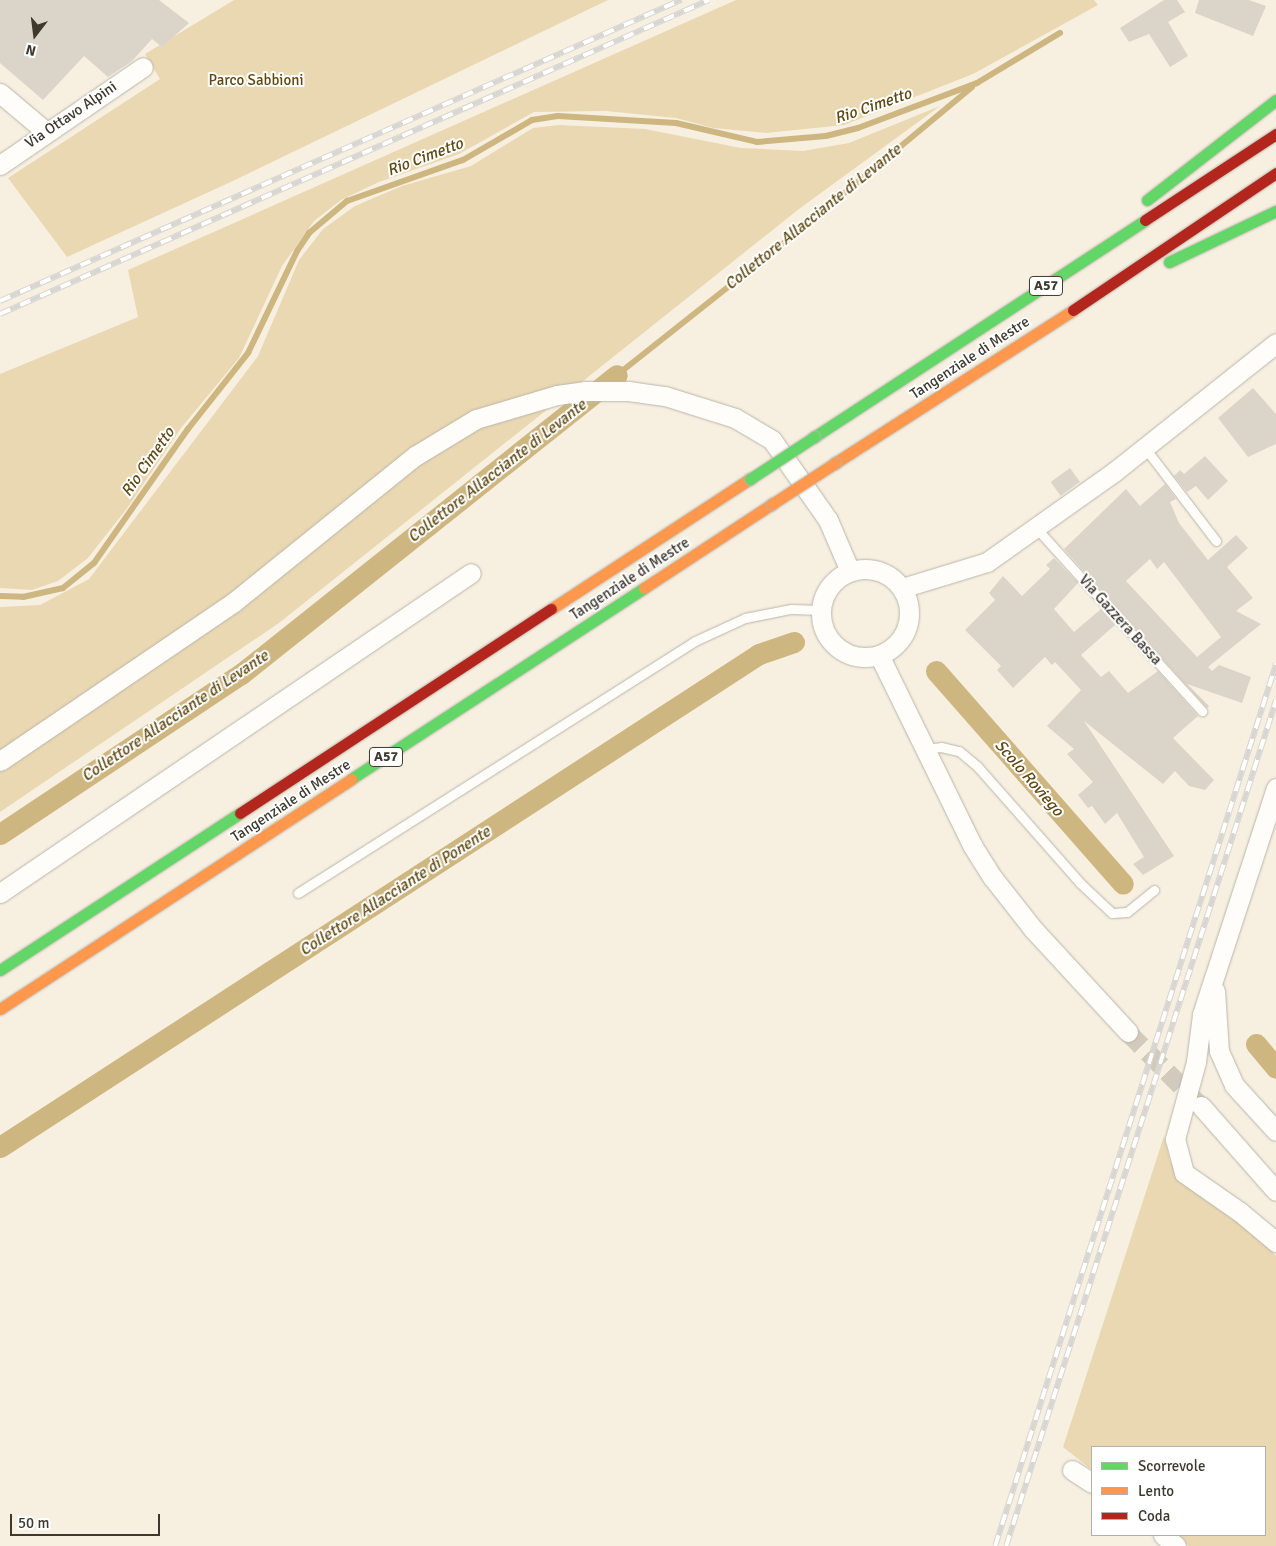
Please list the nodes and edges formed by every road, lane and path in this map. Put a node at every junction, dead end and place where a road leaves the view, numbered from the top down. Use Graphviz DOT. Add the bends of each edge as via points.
graph roads {
  1 [pos="143,67"];
  2 [pos="0,93"];
  3 [pos="1276,100"];
  4 [pos="45,131"];
  5 [pos="1276,134"];
  6 [pos="0,165"];
  7 [pos="1276,173"];
  8 [pos="1138,207"];
  9 [pos="1276,211"];
  10 [pos="1123,220"];
  11 [pos="1085,302"];
  12 [pos="1016,306"];
  13 [pos="1276,343"];
  14 [pos="1145,448"];
  15 [pos="1037,529"];
  16 [pos="1216,541"];
  17 [pos="850,571"];
  18 [pos="471,573"];
  19 [pos="902,588"];
  20 [pos="820,610"];
  21 [pos="879,655"];
  22 [pos="1202,711"];
  23 [pos="923,749"];
  24 [pos="0,761"];
  25 [pos="1276,788"];
  26 [pos="1154,890"];
  27 [pos="0,893"];
  28 [pos="298,893"];
  29 [pos="0,970"];
  30 [pos="1215,979"];
  31 [pos="0,1009"];
  32 [pos="1128,1032"];
  33 [pos="1200,1106"];
  34 [pos="1276,1131"];
  35 [pos="1276,1190"];
  36 [pos="1276,1242"];
  37 [pos="1072,1470"];
  38 [pos="1091,1482"];
  39 [pos="1164,1536"];
  40 [pos="1176,1546"];
  1 -- 4 [label="street, Via Ottavo Alpini"];
  2 -- 4 [label="street"];
  3 -- 8 [label="highway"];
  4 -- 6 [label="street, Via Ottavo Alpini"];
  5 -- 12 [label="highway, Tangenziale di Mestre / A57"];
  7 -- 11 [label="highway, Tangenziale di Mestre / A57"];
  9 -- 11 [label="highway, A57"];
  10 -- 12 [label="highway, A57"];
  11 -- 31 [label="highway, Tangenziale di Mestre / A57, bridge"];
  12 -- 29 [label="highway, Tangenziale di Mestre / A57, bridge"];
  13 -- 14 [label="street"];
  14 -- 15 [label="street"];
  14 -- 16 [label="lane"];
  15 -- 19 [label="street" via="987,562"];
  15 -- 22 [label="lane, Via Gazzera Bassa"];
  17 -- 19 [label="street" via="879,570"];
  17 -- 20 [label="street" via="829,586"];
  17 -- 24 [label="street" via="828,520 772,440 734,418 665,396 628,391 586,391 539,400 476,420 415,456 234,602"];
  18 -- 27 [label="street"];
  19 -- 21 [label="street" via="909,605 908,623 895,646"];
  20 -- 21 [label="street" via="825,631 838,648 858,656"];
  20 -- 28 [label="lane" via="791,609 745,618 695,641"];
  21 -- 23 [label="street"];
  23 -- 26 [label="lane" via="959,751 977,766 1080,883 1112,913 1127,912"];
  23 -- 32 [label="street" via="972,845 993,878 1033,928"];
  25 -- 30 [label="street"];
  30 -- 34 [label="street" via="1219,1051 1234,1085"];
  30 -- 36 [label="street" via="1202,1015 1196,1062 1174,1139 1178,1157 1184,1173 1198,1186 1240,1212"];
  33 -- 35 [label="street"];
  37 -- 38 [label="street"];
  39 -- 40 [label="street"];
}
